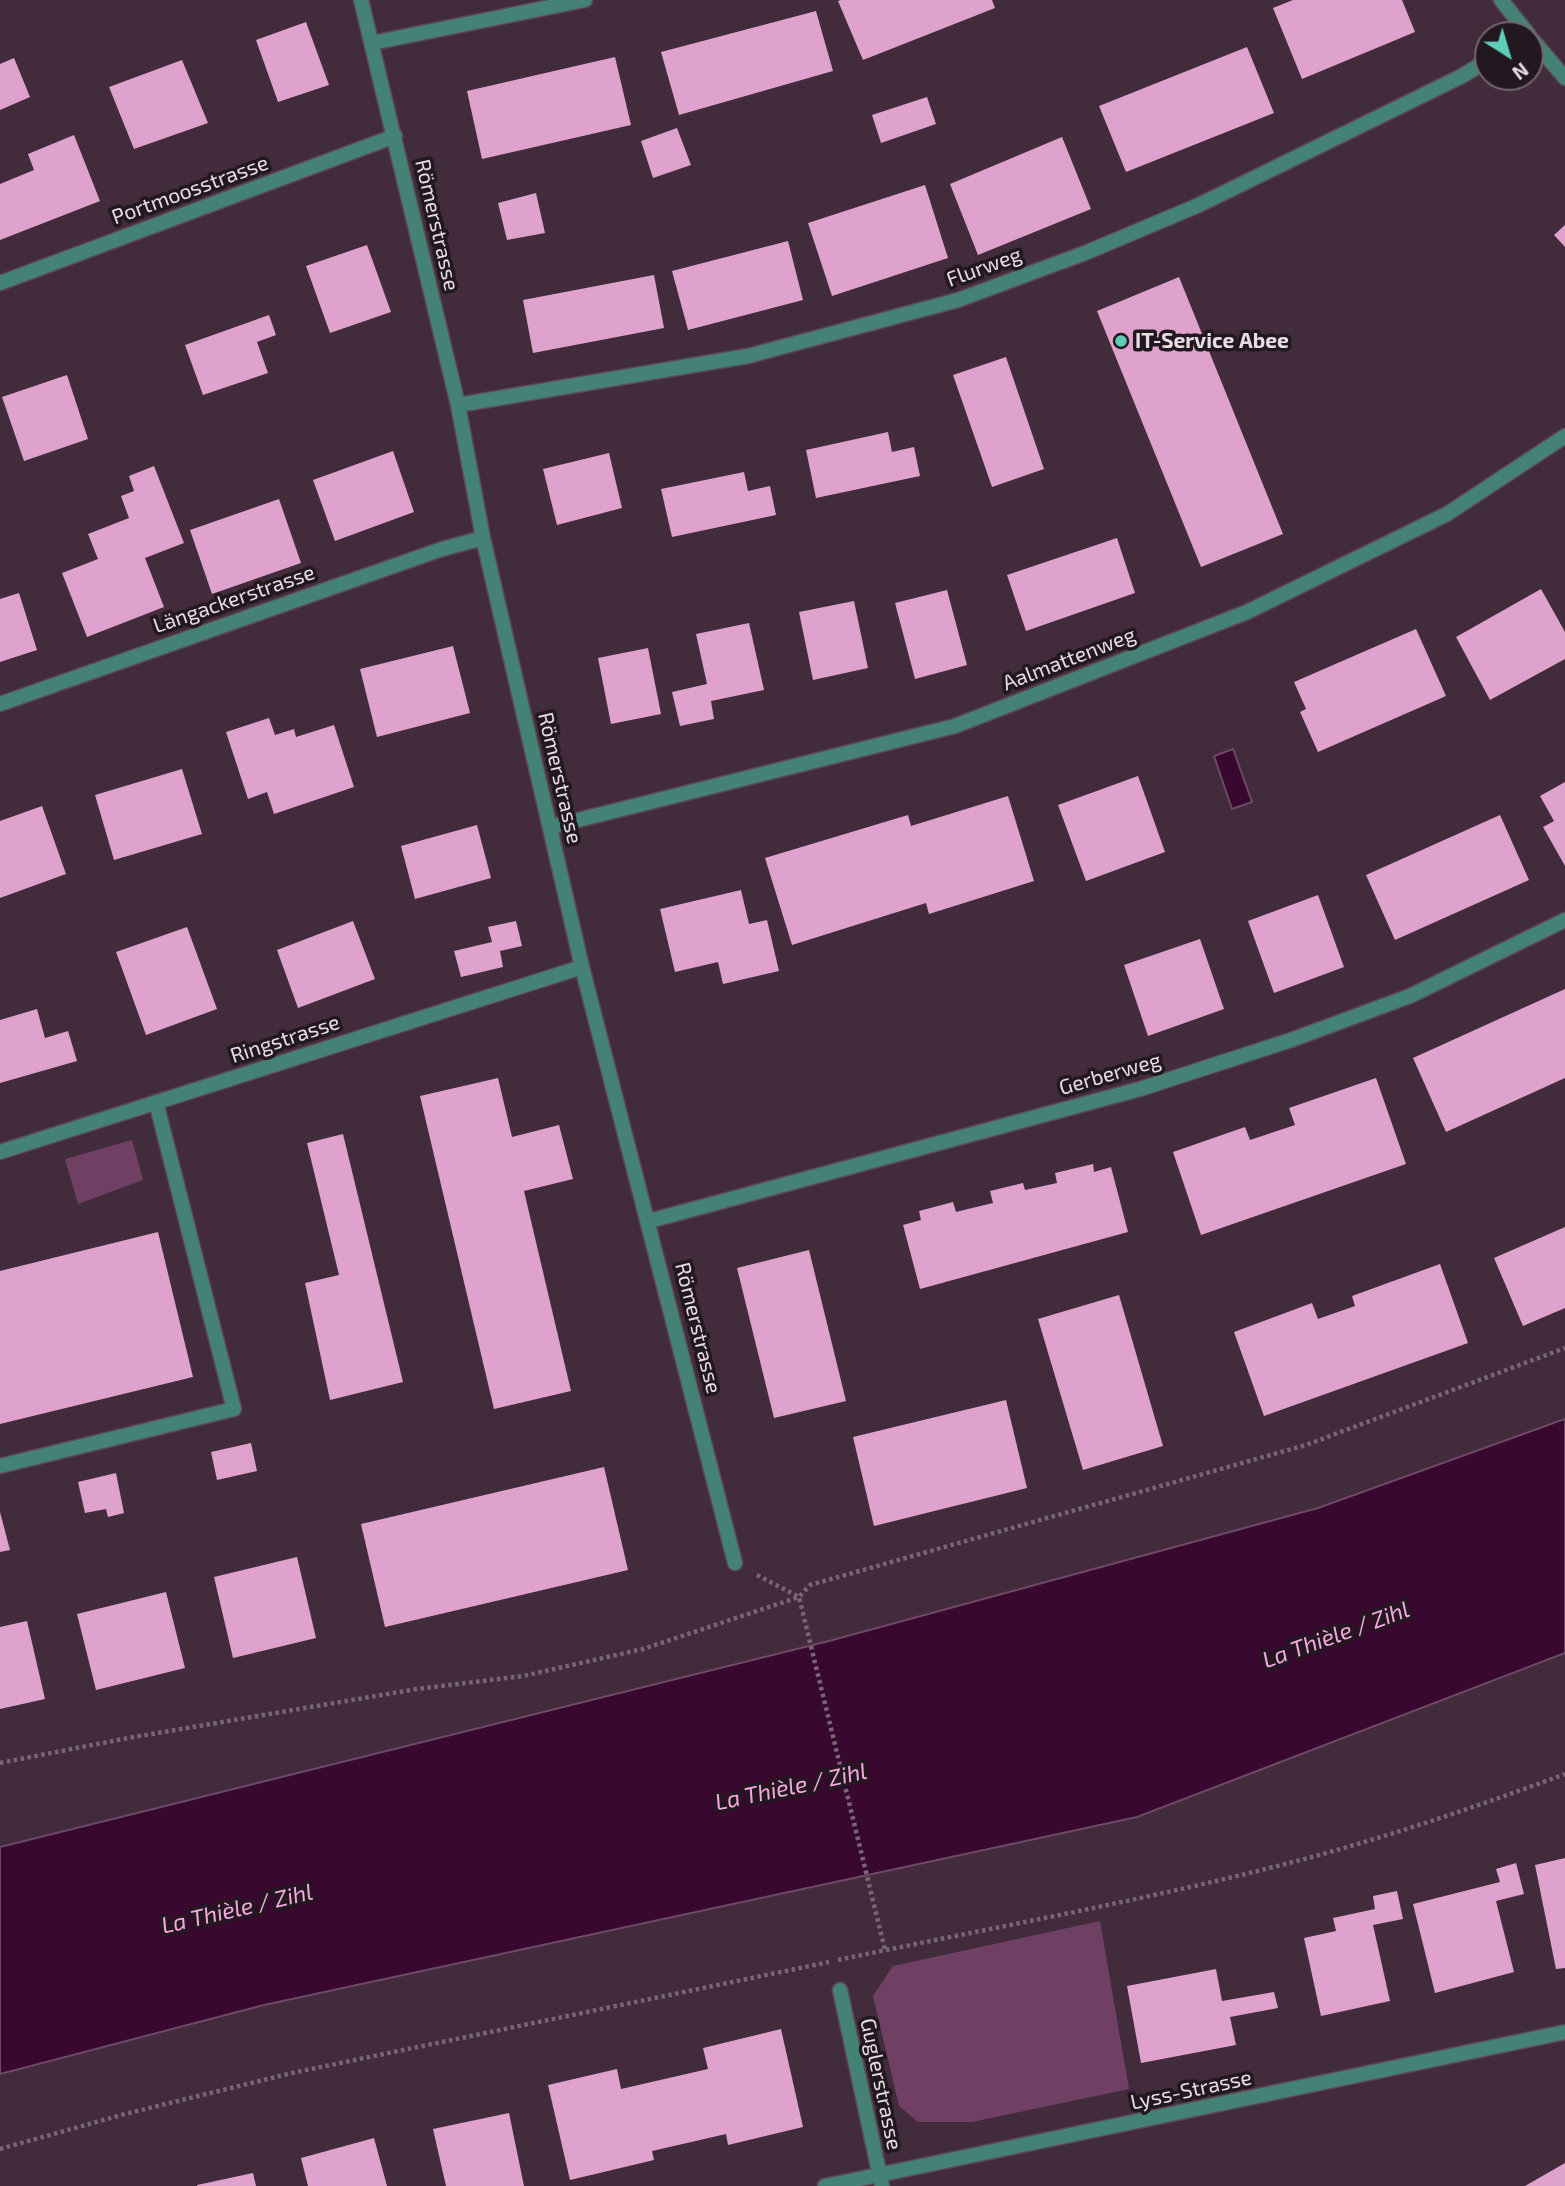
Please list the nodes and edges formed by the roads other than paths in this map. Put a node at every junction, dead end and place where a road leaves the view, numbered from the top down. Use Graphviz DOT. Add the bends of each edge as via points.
graph roads {
  1 [pos="361,0"];
  2 [pos="585,0"];
  3 [pos="1501,0"];
  4 [pos="1517,21"];
  5 [pos="372,43"];
  6 [pos="1544,54"];
  7 [pos="1474,69"];
  8 [pos="1565,78"];
  9 [pos="395,136"];
  10 [pos="0,283"];
  11 [pos="458,405"];
  12 [pos="1565,436"];
  13 [pos="483,538"];
  14 [pos="0,704"];
  15 [pos="550,827"];
  16 [pos="1565,920"];
  17 [pos="582,967"];
  18 [pos="156,1102"];
  19 [pos="0,1152"];
  20 [pos="649,1221"];
  21 [pos="0,1466"];
  22 [pos="735,1563"];
  23 [pos="840,1990"];
  24 [pos="1565,2032"];
  25 [pos="880,2180"];
  26 [pos="825,2186"];
  1 -- 5 [label="street, Römerstrasse"];
  2 -- 5 [label="street"];
  3 -- 4 [label="street"];
  5 -- 9 [label="street, Römerstrasse"];
  6 -- 8 [label="street"];
  7 -- 11 [label="street, Flurweg" via="1199,205 958,300 748,356"];
  9 -- 10 [label="street, Portmoosstrasse"];
  9 -- 11 [label="street, Römerstrasse"];
  11 -- 13 [label="street, Römerstrasse"];
  12 -- 15 [label="street, Aalmattenweg" via="1447,514 1247,612 968,721"];
  13 -- 14 [label="street, Längackerstrasse"];
  13 -- 15 [label="street, Römerstrasse"];
  15 -- 17 [label="street, Römerstrasse"];
  16 -- 20 [label="street, Gerberweg" via="1410,996 1291,1040 1140,1089"];
  17 -- 18 [label="street, Ringstrasse"];
  17 -- 20 [label="street, Römerstrasse"];
  18 -- 19 [label="street, Ringstrasse"];
  18 -- 21 [label="street" via="234,1409"];
  20 -- 22 [label="street, Römerstrasse"];
  23 -- 25 [label="street, Guglerstrasse"];
  24 -- 25 [label="street, Lyss-Strasse"];
  25 -- 26 [label="street, Lyss-Strasse"];
}
